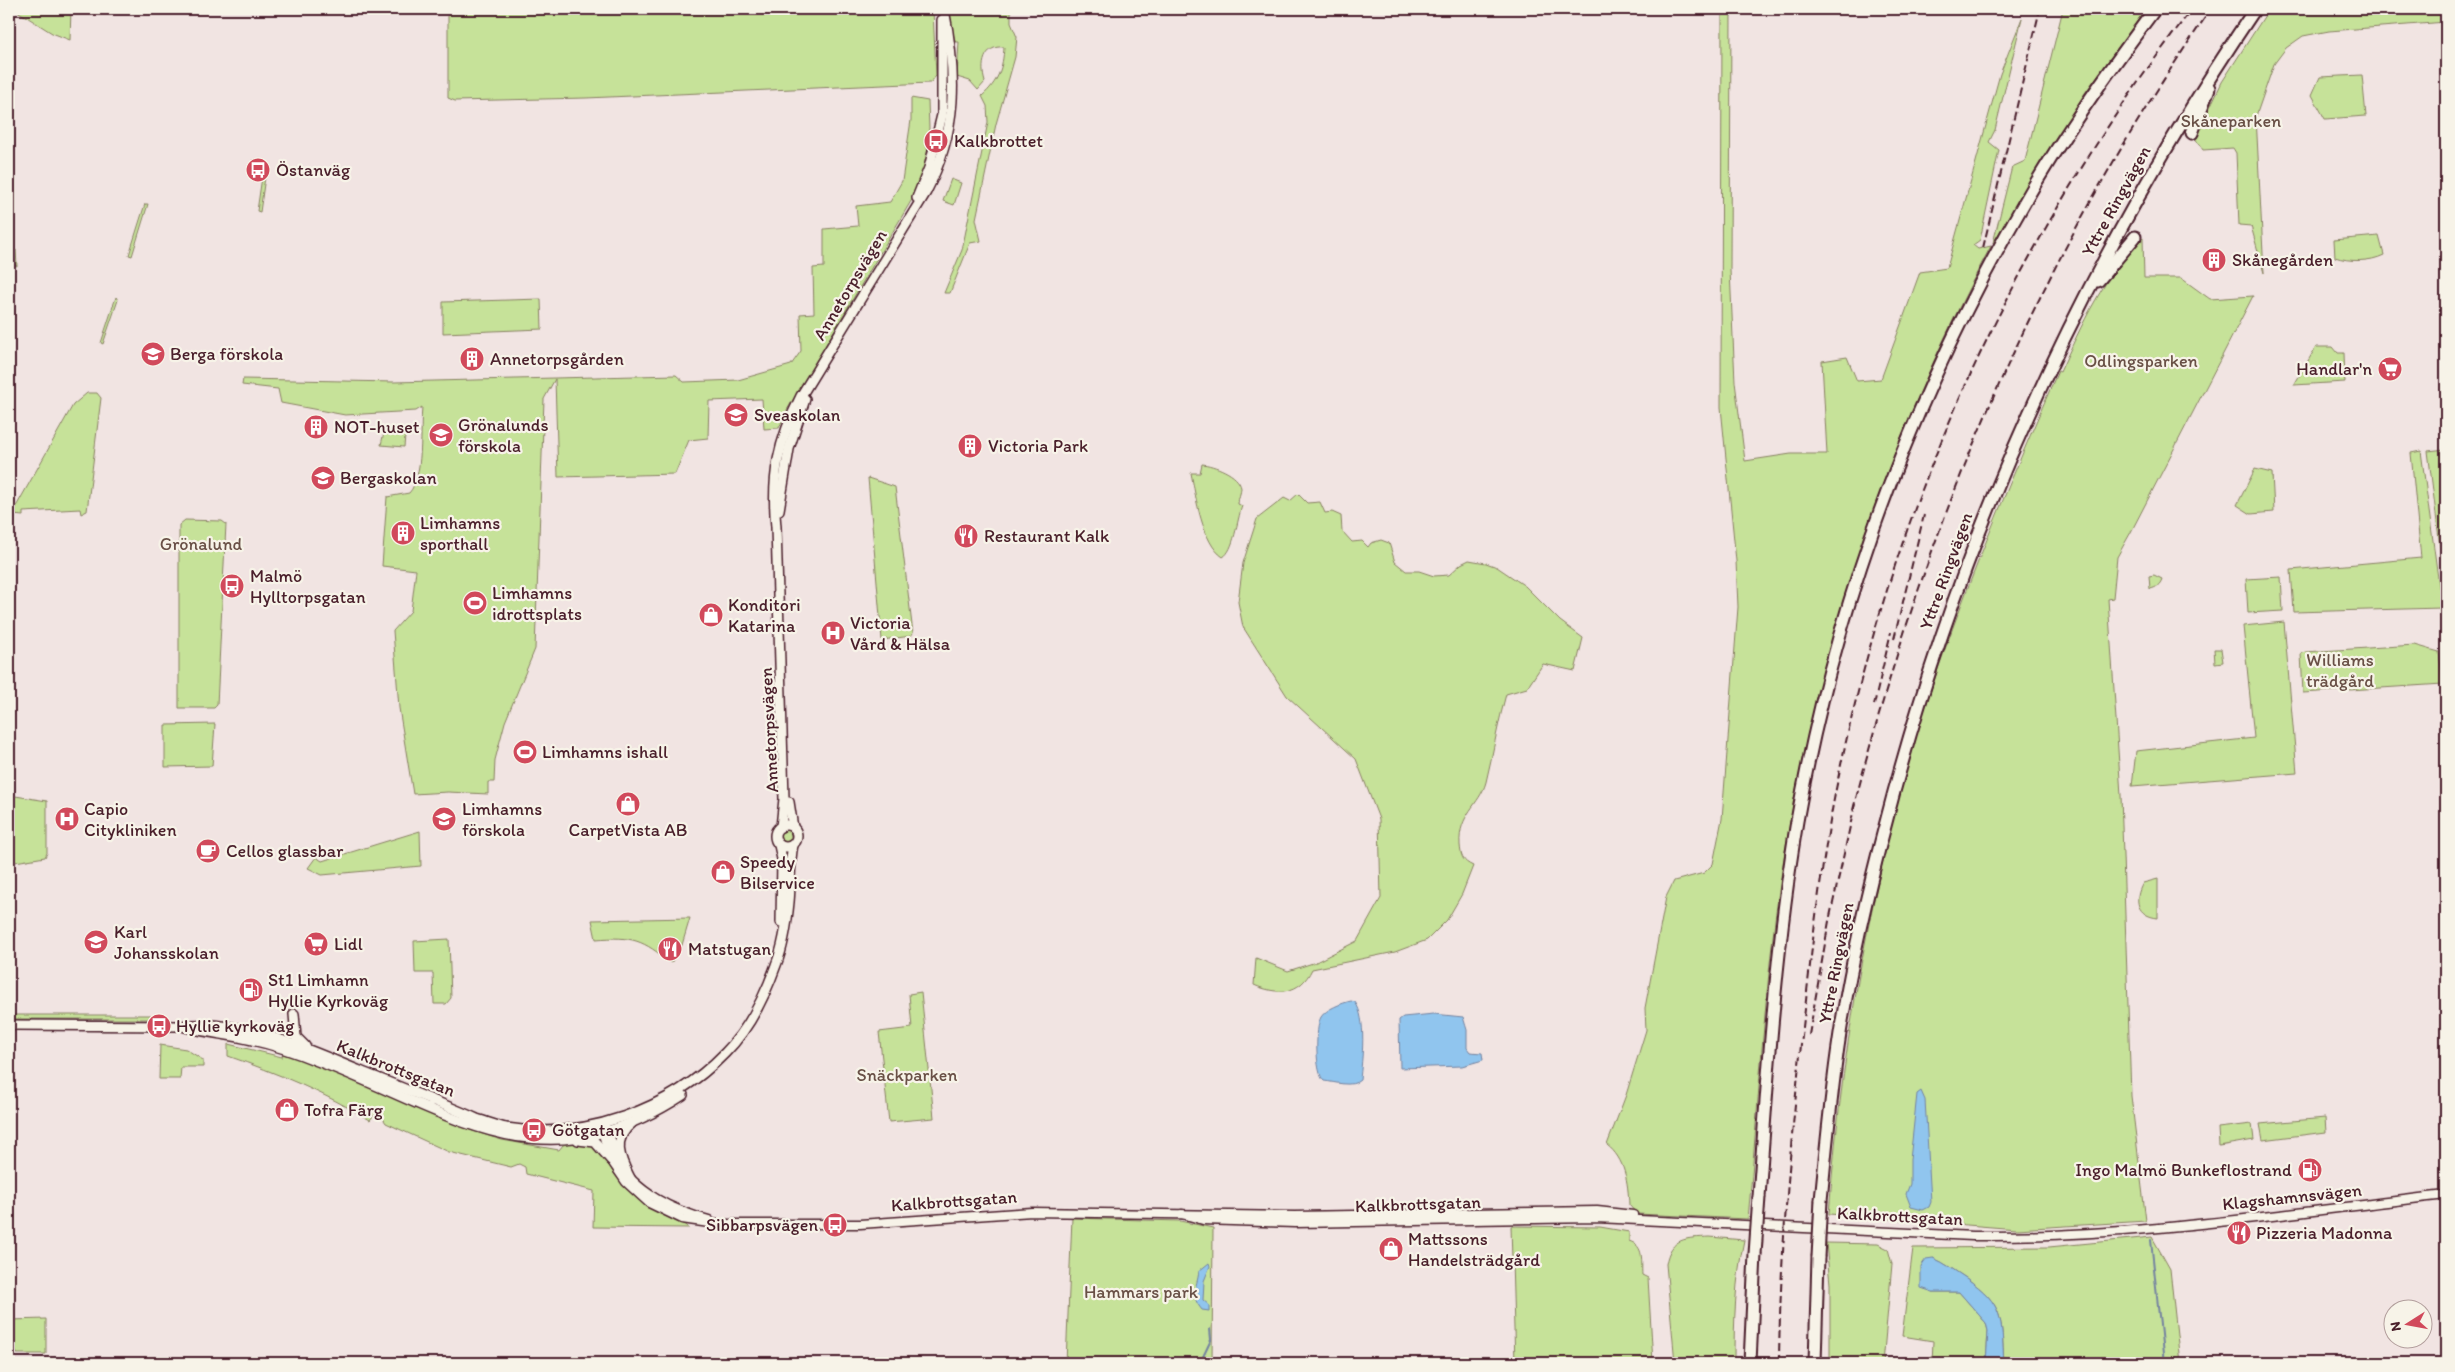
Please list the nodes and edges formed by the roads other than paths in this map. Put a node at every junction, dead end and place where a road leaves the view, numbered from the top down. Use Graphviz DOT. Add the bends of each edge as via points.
graph roads {
  1 [pos="943,9"];
  2 [pos="2156,9"];
  3 [pos="2255,9"];
  4 [pos="2225,53"];
  5 [pos="2192,133"];
  6 [pos="2135,237"];
  7 [pos="2078,308"];
  8 [pos="778,630"];
  9 [pos="781,826"];
  10 [pos="793,828"];
  11 [pos="779,845"];
  12 [pos="793,845"];
  13 [pos="766,988"];
  14 [pos="294,1014"];
  15 [pos="9,1025"];
  16 [pos="180,1026"];
  17 [pos="309,1050"];
  18 [pos="726,1053"];
  19 [pos="638,1119"];
  20 [pos="603,1128"];
  21 [pos="557,1140"];
  22 [pos="611,1160"];
  23 [pos="630,1178"];
  24 [pos="2446,1195"];
  25 [pos="728,1225"];
  26 [pos="2142,1228"];
  27 [pos="1750,1363"];
  28 [pos="1816,1363"];
  1 -- 8 [label="main road, Annetorpsvägen" via="953,63 952,116 947,142 939,168 818,369 796,422 776,527"];
  2 -- 27 [label="highway, bridge" via="2064,137 1994,257 1923,402 1894,472 1841,630 1797,821 1785,901 1759,1197"];
  3 -- 4 [label="highway, Yttre Ringvägen"];
  4 -- 5 [label="highway"];
  4 -- 7 [label="highway, Yttre Ringvägen" via="2154,168"];
  6 -- 7 [label="highway"];
  7 -- 28 [label="highway, Yttre Ringvägen, bridge" via="1984,518 1930,667 1868,888 1842,1020 1830,1107 1821,1200"];
  8 -- 9 [label="main road, Annetorpsvägen" via="784,799"];
  8 -- 10 [label="main road, Annetorpsvägen"];
  9 -- 10 [label="main road"];
  9 -- 11 [label="main road, Annetorpsvägen" via="775,835"];
  10 -- 12 [label="main road, Annetorpsvägen" via="797,838"];
  11 -- 12 [label="main road" via="787,848"];
  11 -- 13 [label="main road, Annetorpsvägen" via="782,913"];
  12 -- 13 [label="main road, Annetorpsvägen" via="786,928"];
  13 -- 18 [label="main road, Annetorpsvägen" via="755,1012"];
  14 -- 17 [label="main road" via="296,1037"];
  15 -- 16 [label="main road, Kalkbrottsgatan"];
  16 -- 17 [label="main road, Kalkbrottsgatan" via="201,1023 227,1027 264,1034"];
  16 -- 21 [label="main road, Kalkbrottsgatan" via="298,1053 494,1133"];
  17 -- 20 [label="main road, Kalkbrottsgatan" via="506,1128"];
  18 -- 19 [label="main road, Kalkbrottsgatan" via="707,1076 686,1092"];
  18 -- 20 [label="main road, Annetorpsvägen" via="675,1093"];
  19 -- 20 [label="main road, Kalkbrottsgatan"];
  19 -- 23 [label="main road" via="624,1129 618,1142 620,1158"];
  20 -- 21 [label="main road, Kalkbrottsgatan"];
  20 -- 22 [label="street, Kalkbrottsgatan"];
  20 -- 23 [label="street, Kalkbrottsgatan"];
  21 -- 22 [label="main road" via="588,1139 596,1142"];
  22 -- 25 [label="street, Kalkbrottsgatan" via="632,1188 662,1211 682,1219"];
  23 -- 25 [label="street, Kalkbrottsgatan" via="664,1203"];
  24 -- 26 [label="street, Klagshamnsvägen"];
  25 -- 26 [label="street, Kalkbrottsgatan" via="860,1224 1032,1212 1182,1214 1203,1220 1295,1223 1482,1218 1656,1220 2027,1237"];
}
